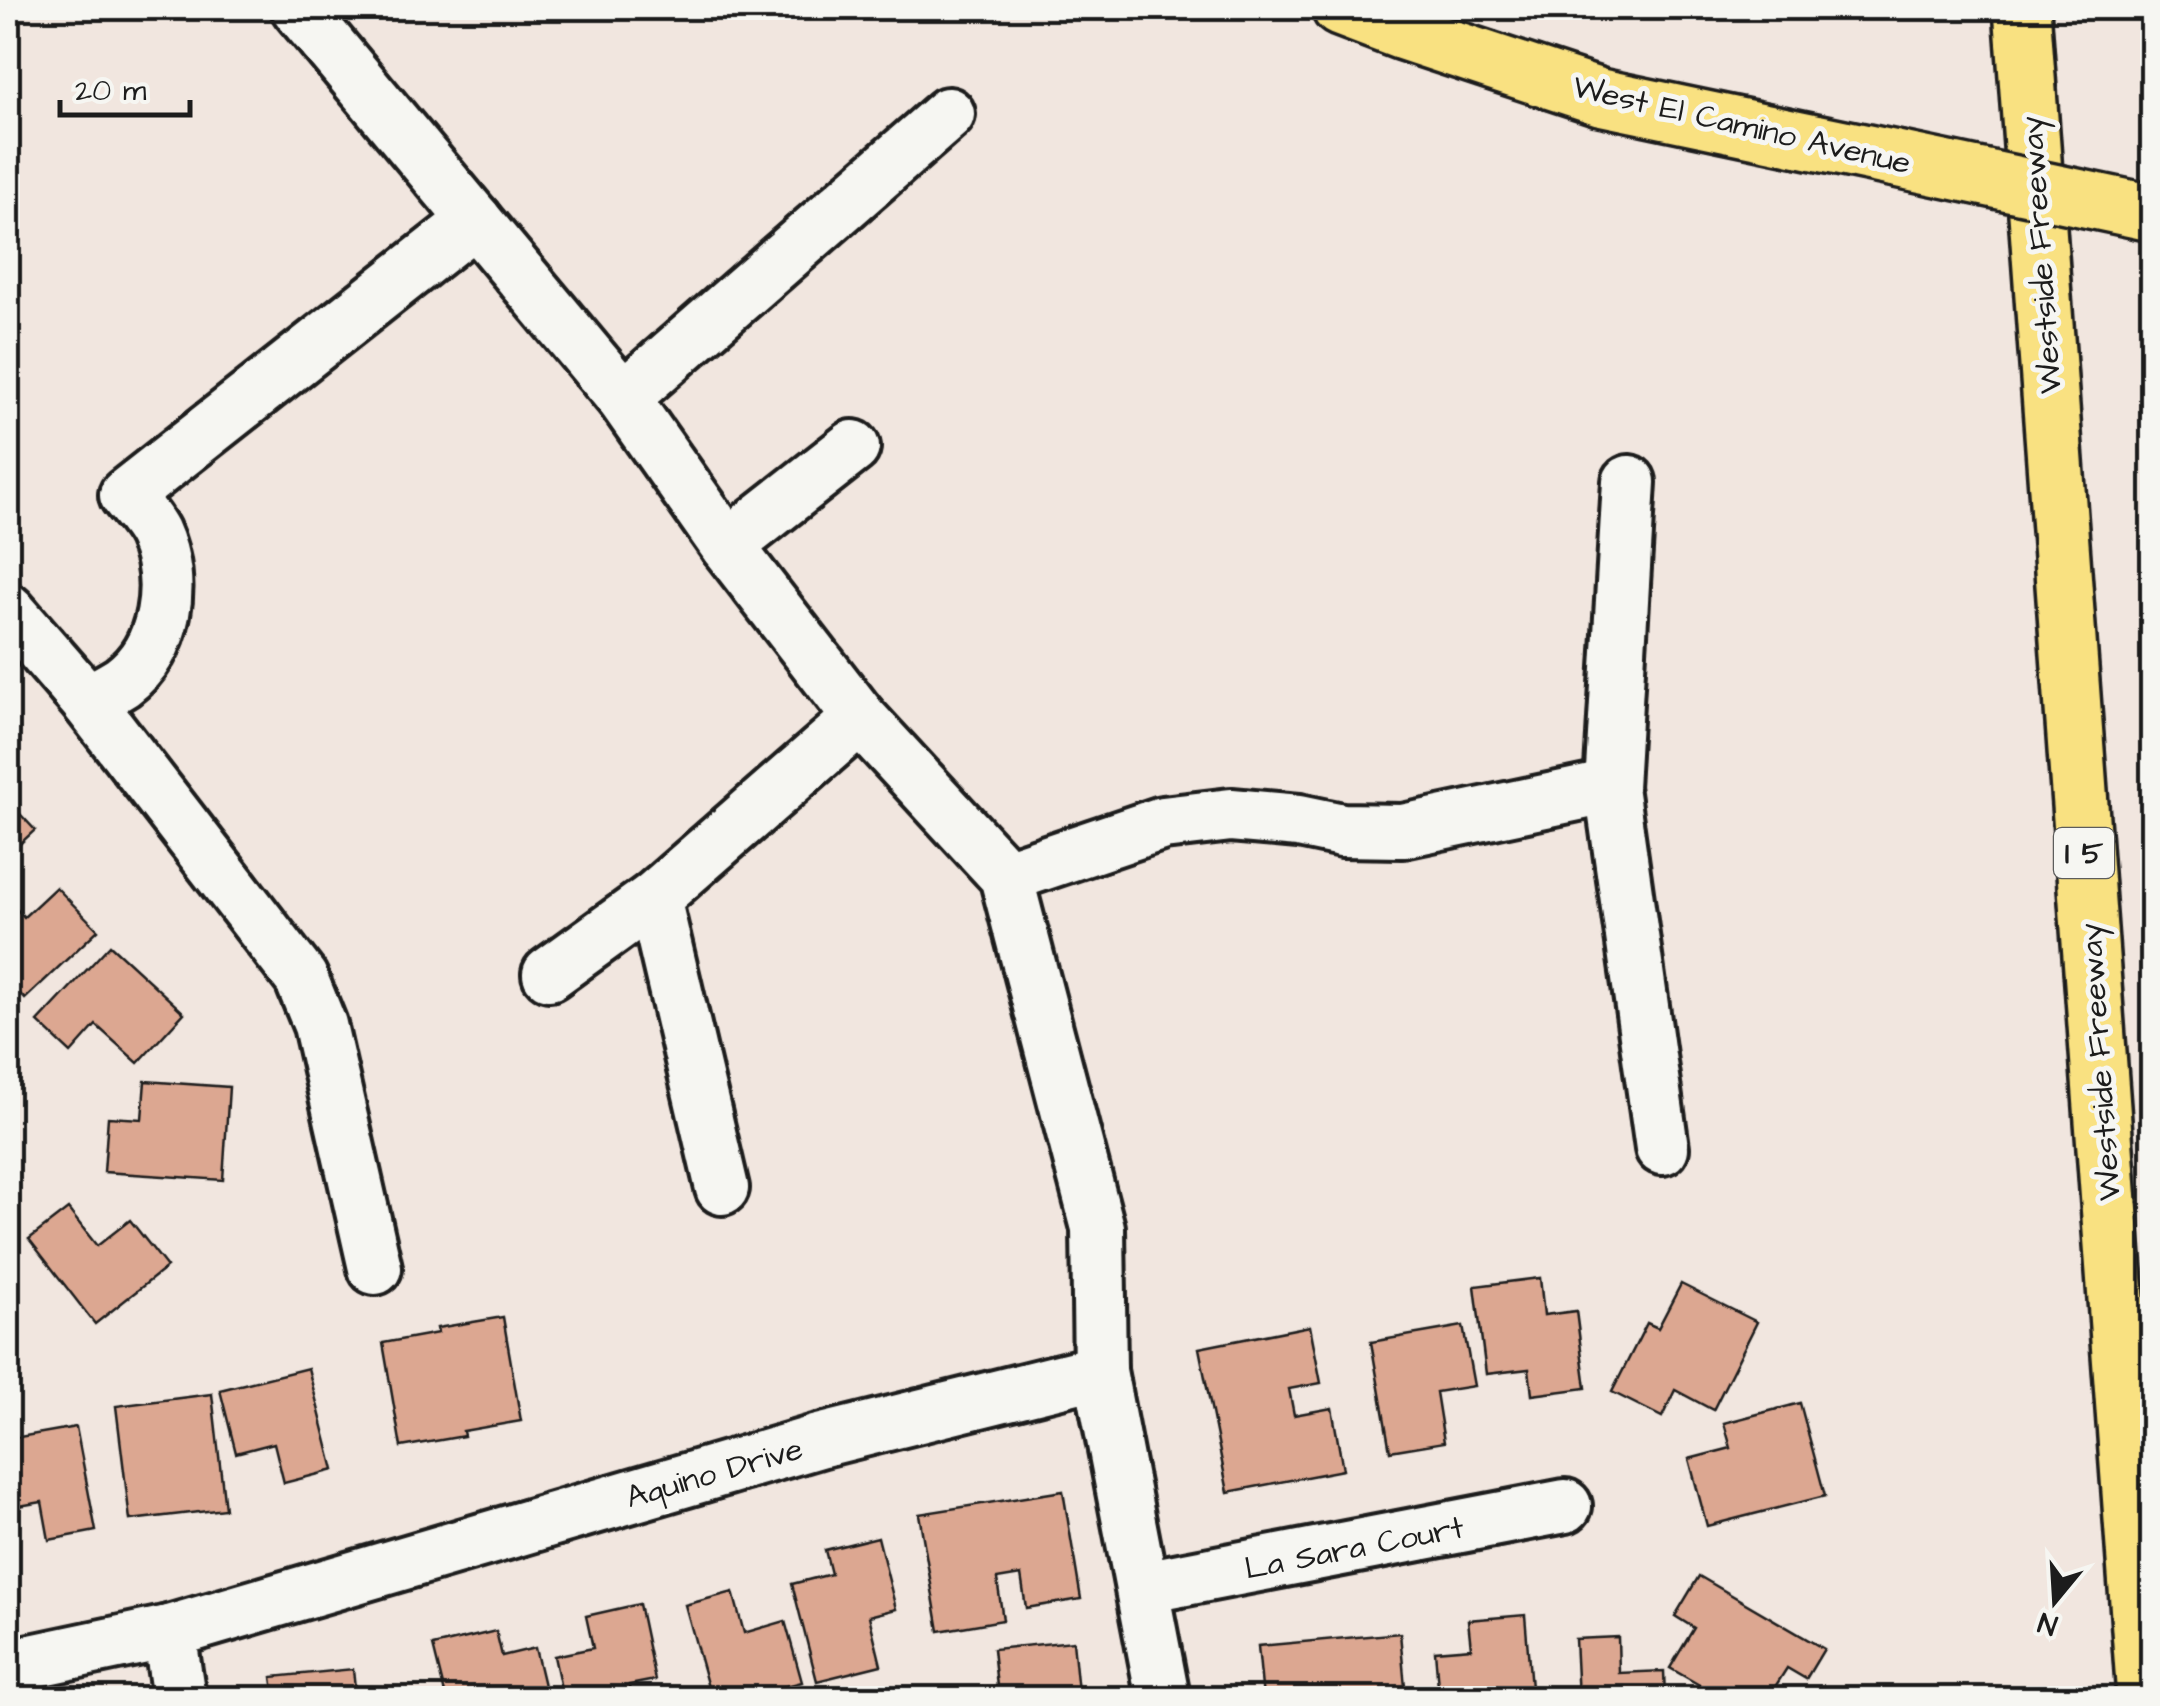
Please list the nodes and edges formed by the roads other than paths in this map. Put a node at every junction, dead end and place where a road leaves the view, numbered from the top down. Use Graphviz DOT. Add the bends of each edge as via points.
graph roads {
  1 [pos="298,8"];
  2 [pos="1340,8"];
  3 [pos="2022,8"];
  4 [pos="948,114"];
  5 [pos="2152,213"];
  6 [pos="476,220"];
  7 [pos="623,398"];
  8 [pos="854,447"];
  9 [pos="1630,482"];
  10 [pos="728,546"];
  11 [pos="8,610"];
  12 [pos="88,702"];
  13 [pos="860,718"];
  14 [pos="1612,787"];
  15 [pos="1006,876"];
  16 [pos="654,898"];
  17 [pos="549,974"];
  18 [pos="1662,1148"];
  19 [pos="722,1188"];
  20 [pos="375,1268"];
  21 [pos="1100,1371"];
  22 [pos="1565,1506"];
  23 [pos="1144,1587"];
  24 [pos="169,1632"];
  25 [pos="8,1666"];
  26 [pos="179,1698"];
  27 [pos="1164,1698"];
  28 [pos="2145,1698"];
  1 -- 6 [label="street"];
  2 -- 5 [label="main road, West El Camino Avenue, bridge" via="1600,96"];
  3 -- 28 [label="main road, Westside Freeway / I 5"];
  4 -- 7 [label="street"];
  6 -- 7 [label="street"];
  6 -- 12 [label="street" via="126,495 152,528 162,554 162,622 143,660"];
  7 -- 10 [label="street"];
  8 -- 10 [label="street"];
  9 -- 14 [label="street"];
  10 -- 13 [label="street"];
  11 -- 12 [label="street"];
  12 -- 20 [label="street" via="301,978 320,1024"];
  13 -- 15 [label="street"];
  13 -- 16 [label="street"];
  14 -- 15 [label="street" via="1403,830 1342,830 1231,815 1162,823"];
  14 -- 18 [label="street"];
  15 -- 21 [label="street" via="1098,1228"];
  16 -- 17 [label="street"];
  16 -- 19 [label="street"];
  21 -- 23 [label="street"];
  21 -- 24 [label="street, Aquino Drive" via="818,1442"];
  22 -- 23 [label="street, La Sara Court"];
  23 -- 27 [label="street"];
  24 -- 25 [label="street, Aquino Drive"];
  24 -- 26 [label="street"];
}
